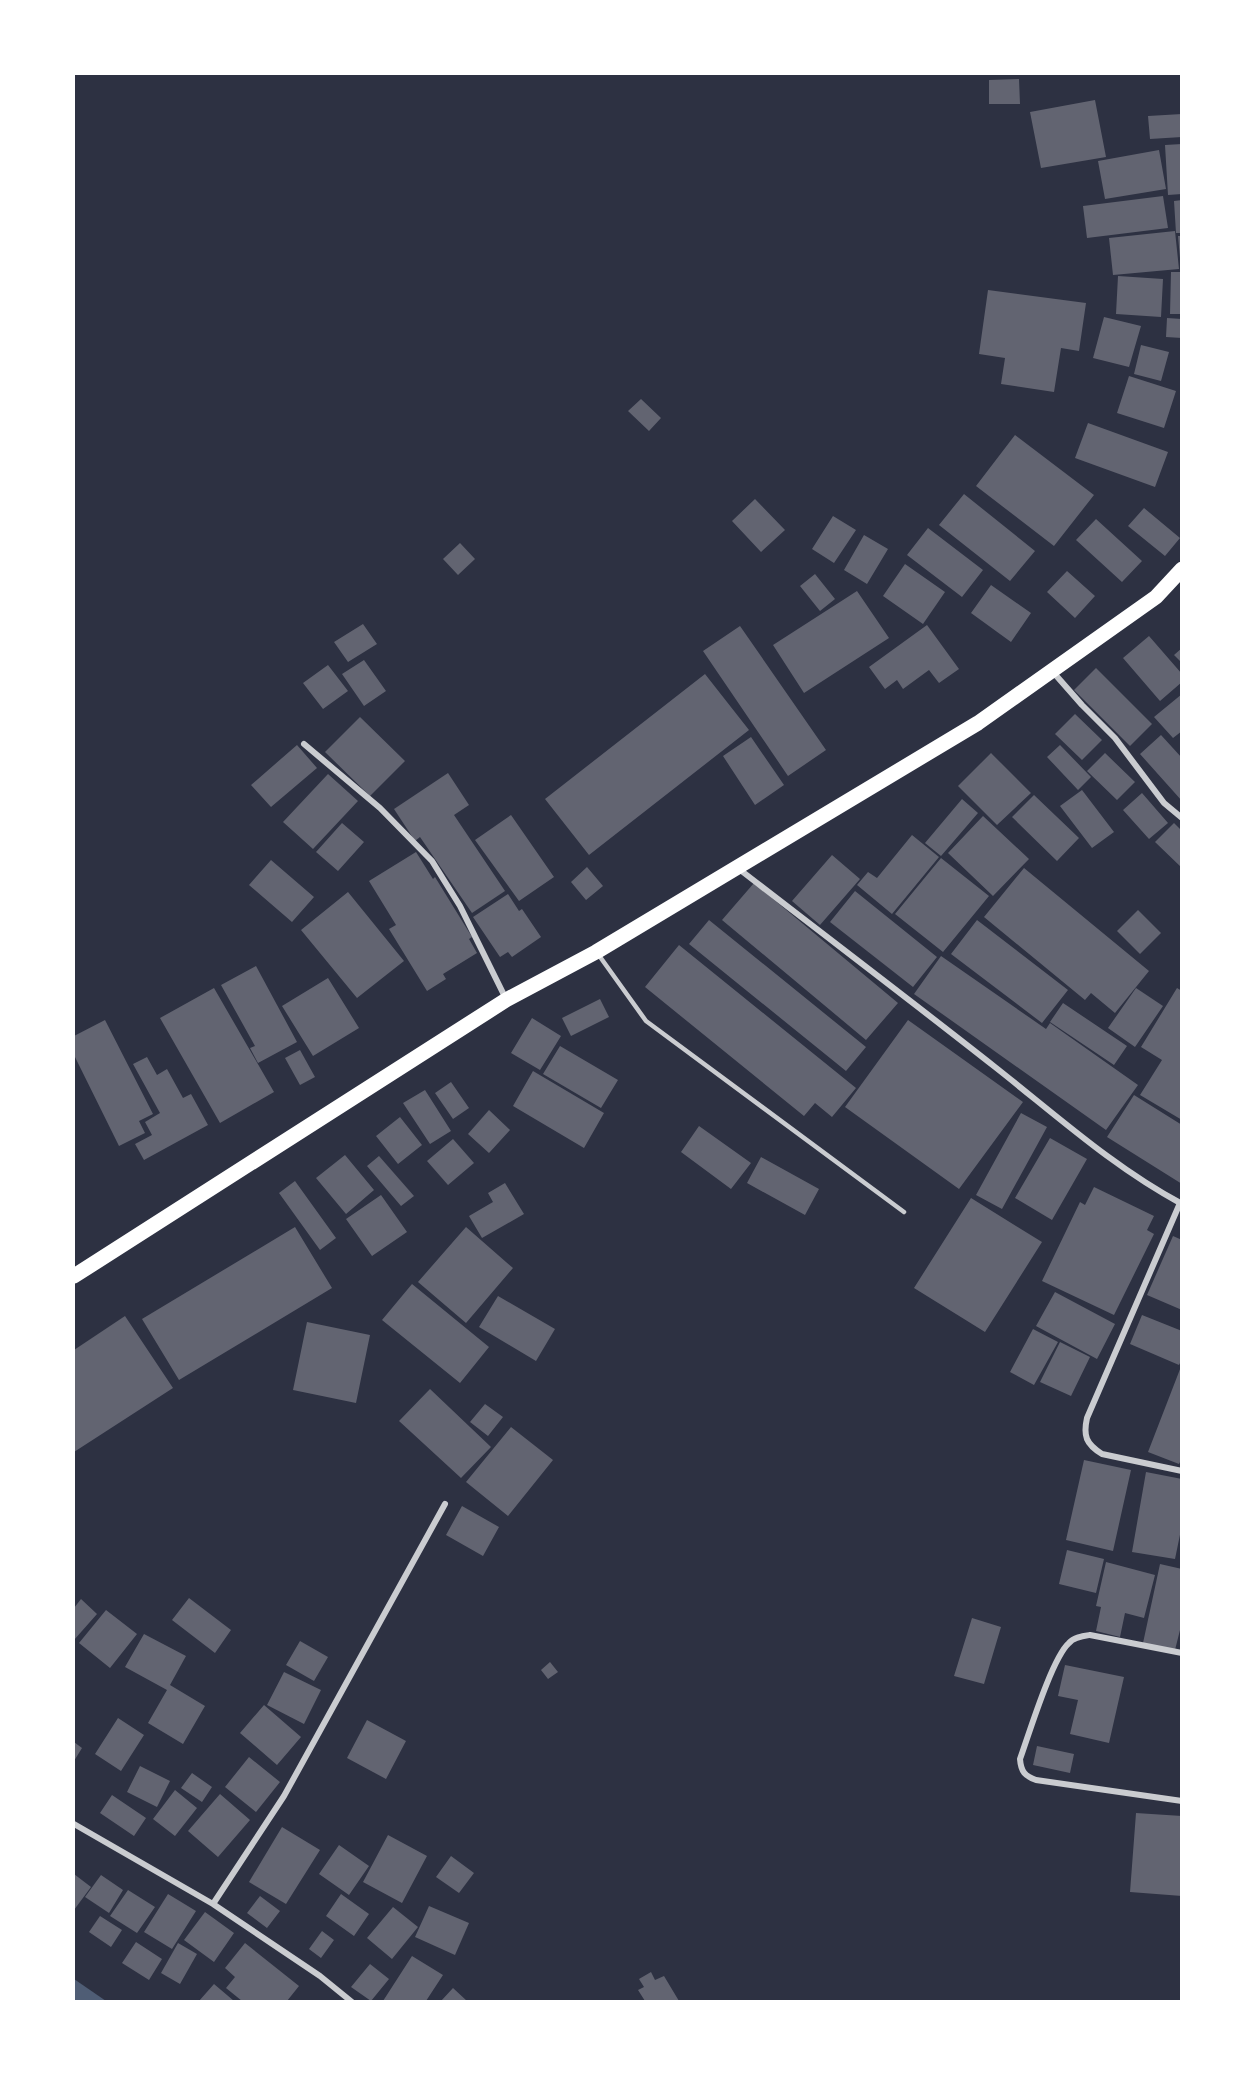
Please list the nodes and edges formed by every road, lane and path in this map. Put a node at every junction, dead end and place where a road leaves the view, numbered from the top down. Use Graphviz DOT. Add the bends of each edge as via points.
graph roads {
  1 [pos="1182,569"];
  2 [pos="1052,672"];
  3 [pos="304,744"];
  4 [pos="1182,818"];
  5 [pos="736,867"];
  6 [pos="596,952"];
  7 [pos="506,1000"];
  8 [pos="1181,1204"];
  9 [pos="904,1212"];
  10 [pos="74,1276"];
  11 [pos="1182,1471"];
  12 [pos="446,1504"];
  13 [pos="1182,1653"];
  14 [pos="1182,1801"];
  15 [pos="74,1824"];
  16 [pos="213,1904"];
  17 [pos="352,2001"];
  1 -- 2 [label="main road" via="1156,597"];
  2 -- 4 [label="street" via="1115,738 1164,803"];
  2 -- 5 [label="main road" via="978,723"];
  3 -- 7 [label="street" via="380,808 432,861 460,906"];
  5 -- 6 [label="main road"];
  5 -- 8 [label="street" via="1111,1160"];
  6 -- 7 [label="main road"];
  6 -- 9 [label="lane" via="646,1021"];
  7 -- 10 [label="main road"];
  8 -- 11 [label="street" via="1084,1430 1091,1448 1102,1454"];
  12 -- 16 [label="street" via="284,1796"];
  13 -- 14 [label="street" via="1090,1635 1069,1642 1058,1659 1020,1760 1025,1775 1036,1780"];
  15 -- 16 [label="street"];
  16 -- 17 [label="street"];
}
